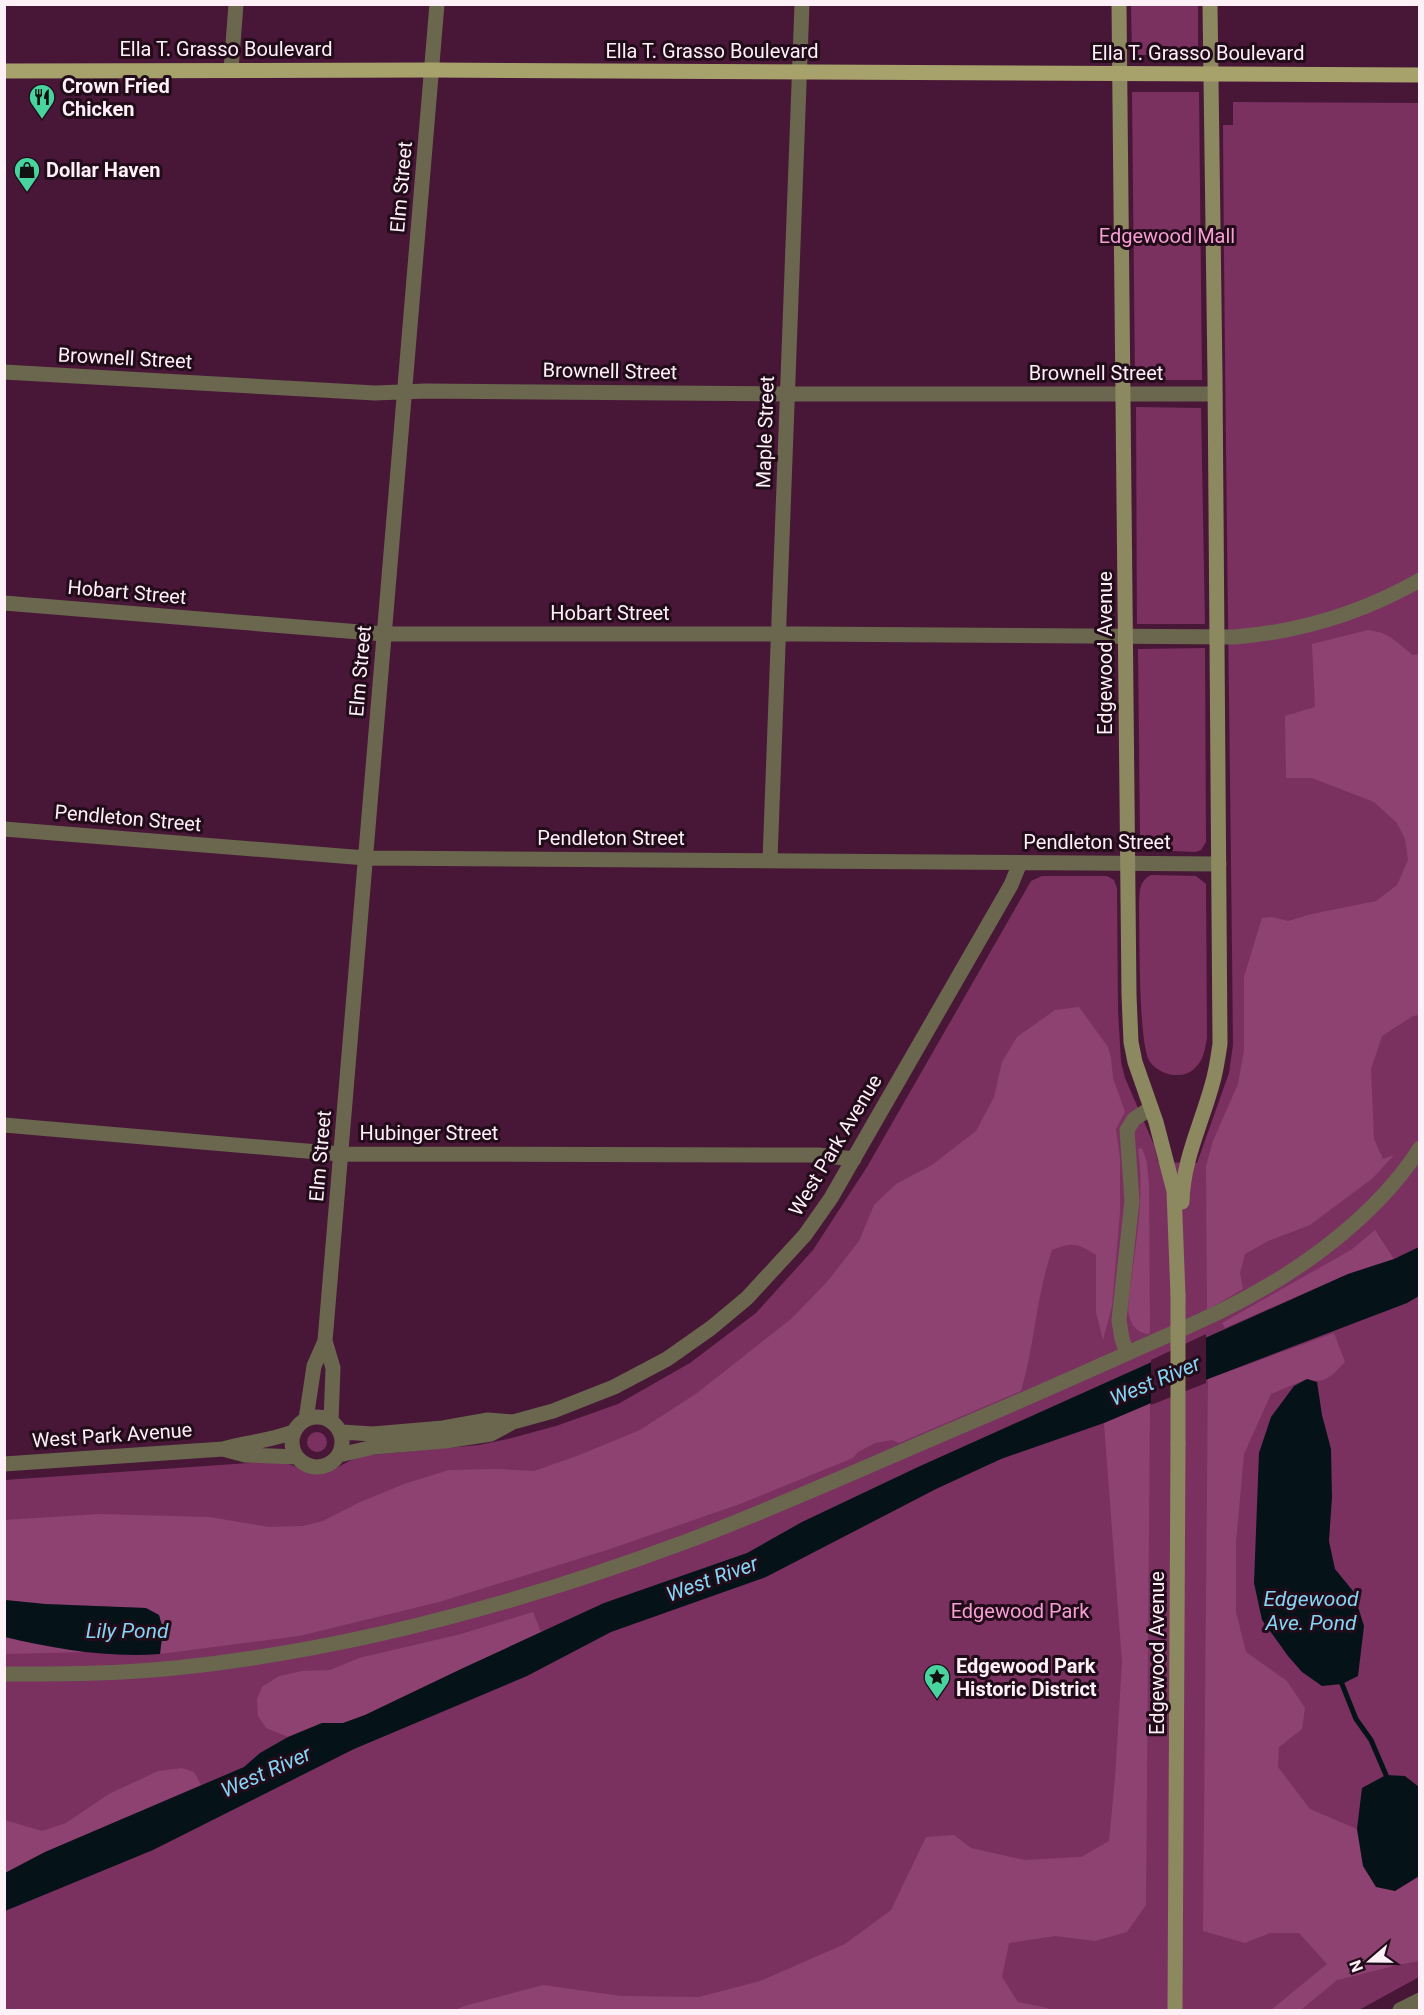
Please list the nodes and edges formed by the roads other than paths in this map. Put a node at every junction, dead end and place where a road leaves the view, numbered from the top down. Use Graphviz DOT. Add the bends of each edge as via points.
graph roads {
  1 [pos="236,4"];
  2 [pos="437,4"];
  3 [pos="802,4"];
  4 [pos="1119,4"];
  5 [pos="1210,4"];
  6 [pos="231,70"];
  7 [pos="432,70"];
  8 [pos="4,71"];
  9 [pos="799,73"];
  10 [pos="1120,73"];
  11 [pos="1211,73"];
  12 [pos="1419,75"];
  13 [pos="4,372"];
  14 [pos="404,392"];
  15 [pos="1123,393"];
  16 [pos="787,394"];
  17 [pos="1215,394"];
  18 [pos="1419,580"];
  19 [pos="4,603"];
  20 [pos="384,634"];
  21 [pos="779,634"];
  22 [pos="1125,636"];
  23 [pos="1217,637"];
  24 [pos="5,829"];
  25 [pos="366,858"];
  26 [pos="770,860"];
  27 [pos="1020,863"];
  28 [pos="1127,864"];
  29 [pos="1219,864"];
  30 [pos="1151,1108"];
  31 [pos="4,1125"];
  32 [pos="1419,1148"];
  33 [pos="341,1154"];
  34 [pos="854,1159"];
  35 [pos="1178,1295"];
  36 [pos="325,1341"];
  37 [pos="1127,1353"];
  38 [pos="306,1419"];
  39 [pos="513,1422"];
  40 [pos="335,1426"];
  41 [pos="293,1432"];
  42 [pos="223,1449"];
  43 [pos="339,1455"];
  44 [pos="297,1457"];
  45 [pos="4,1464"];
  46 [pos="4,1674"];
  47 [pos="1419,2000"];
  48 [pos="1175,2010"];
  49 [pos="1400,2010"];
  1 -- 6 [label="street"];
  2 -- 7 [label="street, Elm Street"];
  3 -- 9 [label="street, Maple Street"];
  4 -- 10 [label="street, Edgewood Avenue"];
  5 -- 11 [label="street, Edgewood Avenue"];
  6 -- 7 [label="main road, Ella T. Grasso Boulevard"];
  6 -- 8 [label="main road, Ella T. Grasso Boulevard"];
  7 -- 9 [label="main road, Ella T. Grasso Boulevard"];
  7 -- 14 [label="street, Elm Street"];
  9 -- 10 [label="main road, Ella T. Grasso Boulevard"];
  9 -- 16 [label="street, Maple Street"];
  10 -- 11 [label="main road, Ella T. Grasso Boulevard"];
  10 -- 15 [label="street, Edgewood Avenue"];
  11 -- 12 [label="main road, Ella T. Grasso Boulevard"];
  11 -- 17 [label="street, Edgewood Avenue"];
  13 -- 14 [label="street, Brownell Street"];
  14 -- 16 [label="street, Brownell Street"];
  14 -- 20 [label="street, Elm Street"];
  15 -- 16 [label="street, Brownell Street"];
  15 -- 17 [label="street, Brownell Street"];
  15 -- 22 [label="street, Edgewood Avenue"];
  16 -- 21 [label="street, Maple Street"];
  17 -- 23 [label="street, Edgewood Avenue"];
  18 -- 23 [label="street, Hobart Street" via="1343,615 1266,633"];
  19 -- 20 [label="street, Hobart Street"];
  20 -- 21 [label="street, Hobart Street"];
  20 -- 25 [label="street, Elm Street"];
  21 -- 22 [label="street, Hobart Street"];
  21 -- 26 [label="street, Maple Street"];
  22 -- 23 [label="street, Hobart Street"];
  22 -- 28 [label="street, Edgewood Avenue"];
  23 -- 29 [label="street, Edgewood Avenue"];
  24 -- 25 [label="street, Pendleton Street"];
  25 -- 26 [label="street, Pendleton Street"];
  25 -- 33 [label="street, Elm Street"];
  26 -- 27 [label="street, Pendleton Street"];
  27 -- 28 [label="street, Pendleton Street"];
  27 -- 34 [label="street, West Park Avenue" via="1008,891"];
  28 -- 29 [label="street, Pendleton Street"];
  28 -- 30 [label="street, Edgewood Avenue" via="1131,1042"];
  29 -- 35 [label="street, Edgewood Avenue" via="1220,1044 1212,1086 1184,1171"];
  30 -- 35 [label="street, Edgewood Avenue" via="1174,1191"];
  30 -- 37 [label="street" via="1134,1119 1127,1130 1132,1201 1119,1320"];
  31 -- 33 [label="street, Hubinger Street"];
  32 -- 37 [label="street" via="1371,1209 1321,1249 1243,1300"];
  33 -- 34 [label="street, Hubinger Street" via="824,1155"];
  33 -- 36 [label="street, Elm Street"];
  34 -- 39 [label="street, West Park Avenue" via="805,1235 747,1298 711,1328 667,1359 614,1387"];
  35 -- 48 [label="street, Edgewood Avenue, bridge"];
  36 -- 38 [label="street, Elm Street" via="314,1366"];
  36 -- 40 [label="street, Elm Street" via="333,1368"];
  37 -- 46 [label="street" via="749,1516 617,1565 498,1603 376,1635 255,1658 121,1672"];
  38 -- 40 [label="street" via="320,1416"];
  38 -- 41 [label="street"];
  39 -- 40 [label="street, West Park Avenue" via="488,1420 373,1434"];
  39 -- 43 [label="street, West Park Avenue" via="474,1438 374,1447"];
  40 -- 43 [label="street" via="343,1445"];
  41 -- 42 [label="street, West Park Avenue"];
  41 -- 44 [label="street" via="291,1443"];
  42 -- 44 [label="street, West Park Avenue" via="245,1455"];
  42 -- 45 [label="street, West Park Avenue"];
  43 -- 44 [label="street" via="333,1462 317,1467 308,1466"];
  47 -- 49 [label="street"];
}
